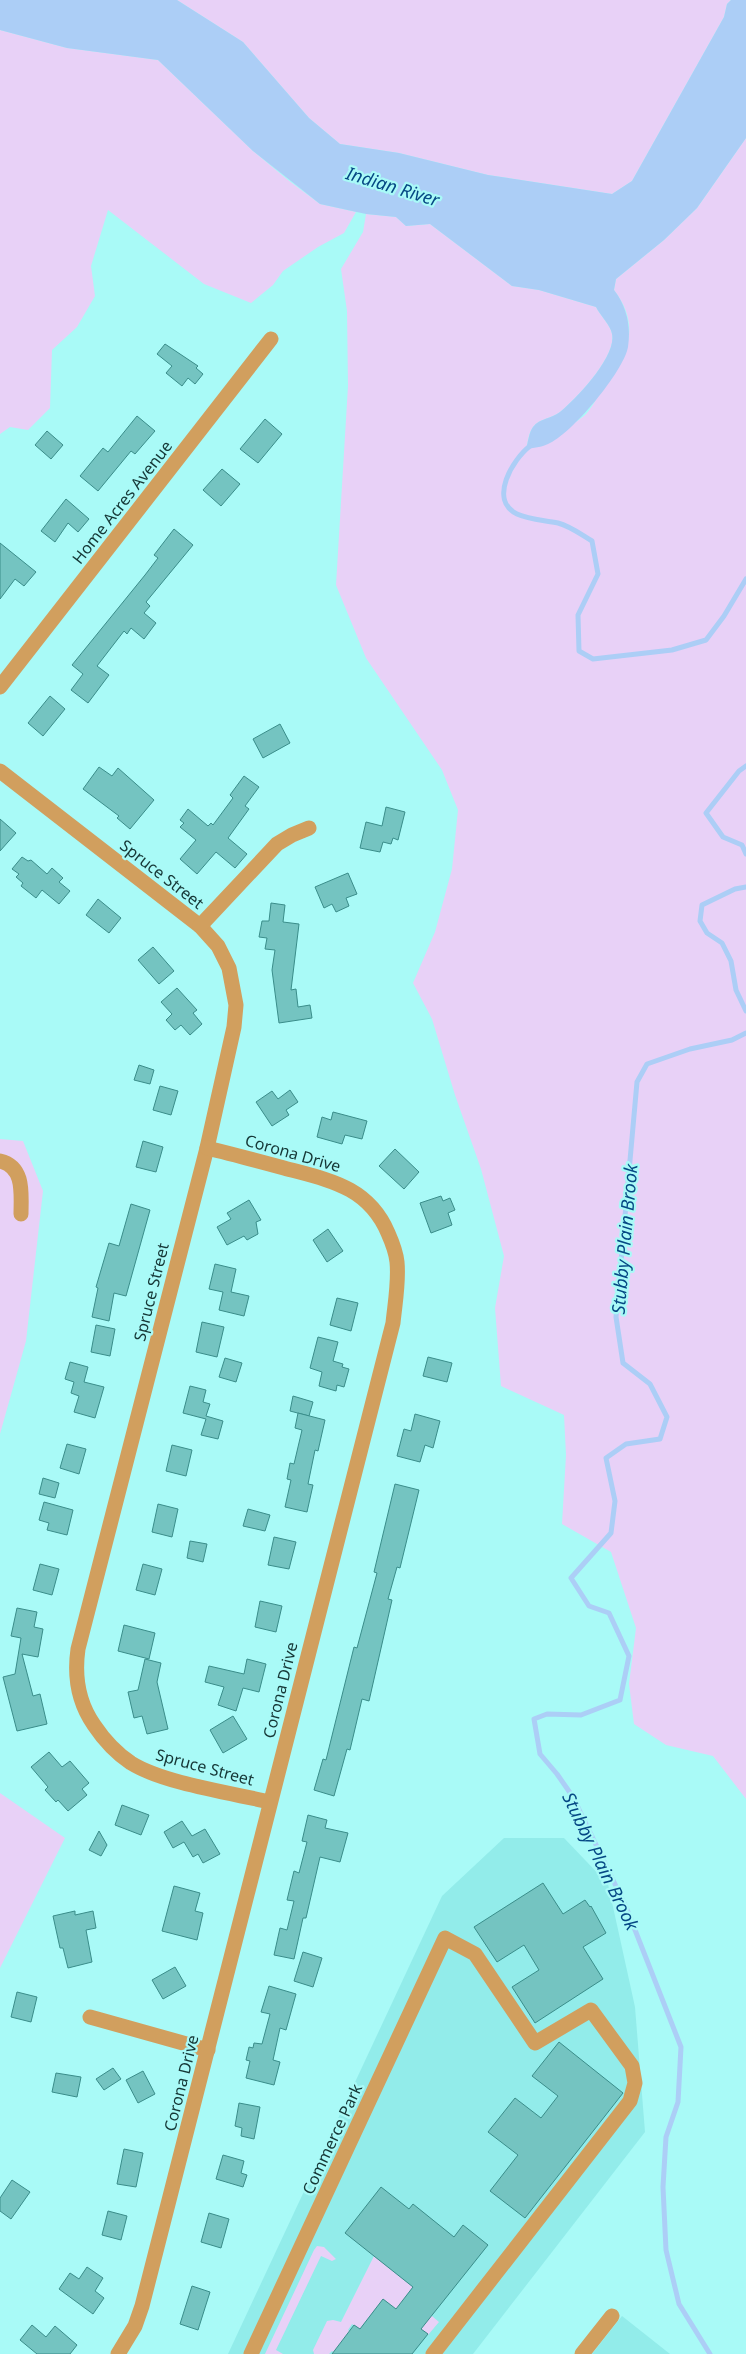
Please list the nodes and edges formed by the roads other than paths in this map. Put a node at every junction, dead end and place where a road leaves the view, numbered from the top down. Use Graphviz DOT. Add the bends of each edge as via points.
graph roads {
  1 [pos="271,339"];
  2 [pos="0,687"];
  3 [pos="0,771"];
  4 [pos="309,828"];
  5 [pos="200,926"];
  6 [pos="206,1148"];
  7 [pos="0,1161"];
  8 [pos="21,1214"];
  9 [pos="270,1802"];
  10 [pos="90,2017"];
  11 [pos="208,2050"];
  12 [pos="612,2316"];
  13 [pos="118,2354"];
  14 [pos="251,2354"];
  15 [pos="433,2354"];
  16 [pos="583,2354"];
  1 -- 2 [label="street, Home Acres Avenue"];
  3 -- 5 [label="street, Spruce Street"];
  4 -- 5 [label="street" via="277,844"];
  5 -- 6 [label="street, Spruce Street" via="218,946 225,960 236,1004 234,1027"];
  6 -- 9 [label="street, Spruce Street" via="78,1649 76,1681 92,1722 112,1747 133,1764 164,1777"];
  6 -- 9 [label="street, Corona Drive" via="347,1187 363,1198 384,1222 397,1262 393,1323"];
  7 -- 8 [label="street" via="8,1163 18,1174 22,1190"];
  9 -- 11 [label="street, Corona Drive"];
  10 -- 11 [label="street"];
  11 -- 13 [label="street, Corona Drive" via="142,2306"];
  12 -- 16 [label="street"];
  14 -- 15 [label="street, Commerce Park" via="445,1938 475,1954 535,2044 591,2010 632,2066 635,2083 630,2101"];
}
